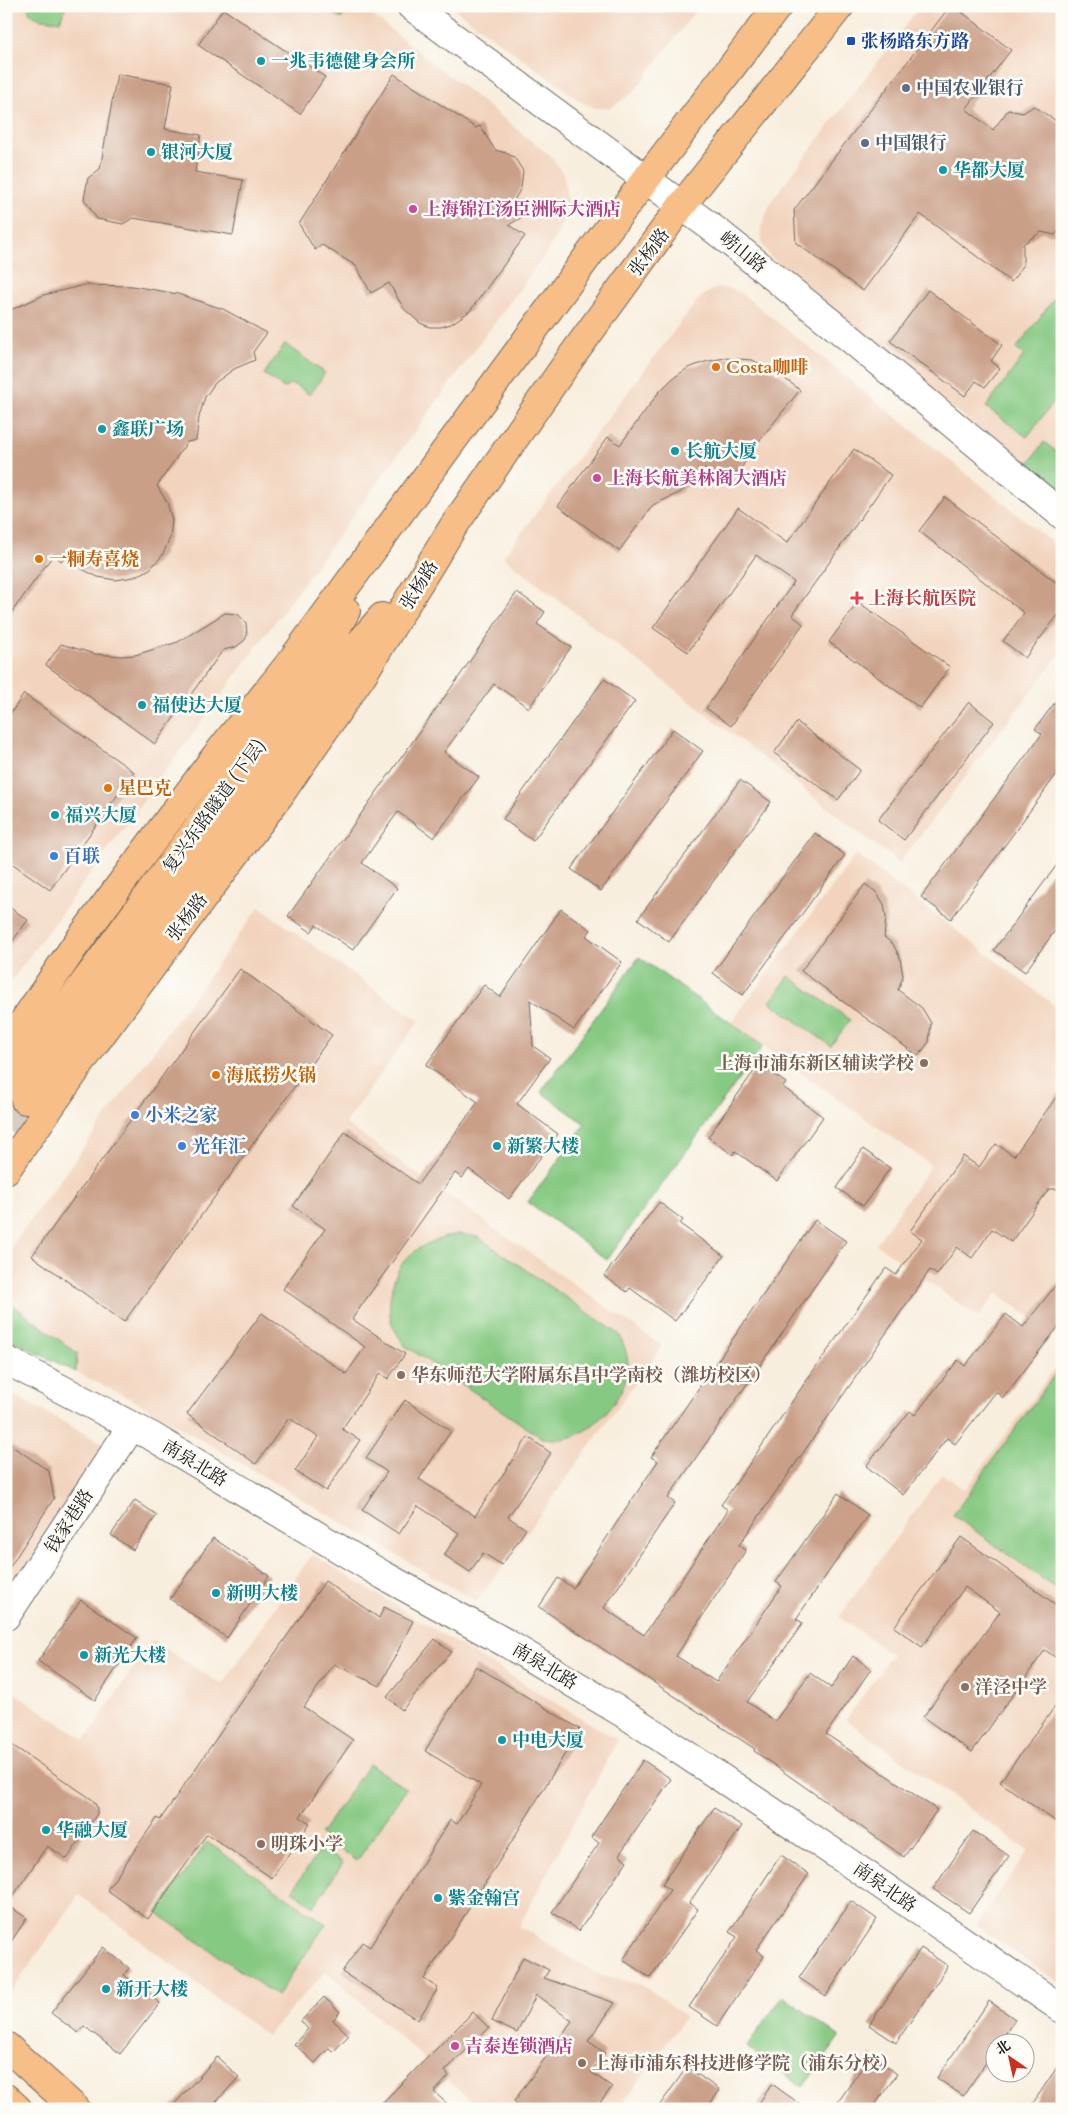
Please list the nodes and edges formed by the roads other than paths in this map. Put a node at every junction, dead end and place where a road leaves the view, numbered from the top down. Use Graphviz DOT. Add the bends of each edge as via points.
graph roads {
  1 [pos="411,6"];
  2 [pos="778,6"];
  3 [pos="840,6"];
  4 [pos="646,179"];
  5 [pos="682,205"];
  6 [pos="400,514"];
  7 [pos="1062,515"];
  8 [pos="441,550"];
  9 [pos="6,1047"];
  10 [pos="6,1170"];
  11 [pos="6,1360"];
  12 [pos="132,1426"];
  13 [pos="6,1616"];
  14 [pos="1062,2010"];
  15 [pos="7,2055"];
  16 [pos="6,2098"];
  17 [pos="18,2109"];
  18 [pos="60,2109"];
  19 [pos="76,2109"];
  1 -- 4 [label="street, 崂山路"];
  2 -- 4 [label="main road"];
  3 -- 5 [label="main road, 张杨路"];
  4 -- 5 [label="street, 崂山路"];
  4 -- 6 [label="main road" via="487,391"];
  5 -- 7 [label="street, 崂山路" via="851,339"];
  5 -- 8 [label="main road, 张杨路" via="572,356 453,527"];
  6 -- 8 [label="main road, 复兴东路隧道 (下层)" via="313,670 17,1093 255,791 342,664"];
  6 -- 9 [label="main road" via="80,939"];
  8 -- 10 [label="main road, 张杨路" via="363,674 279,796 95,1043"];
  11 -- 12 [label="street, 南泉北路"];
  12 -- 13 [label="street, 钱家巷路"];
  12 -- 14 [label="street, 南泉北路" via="631,1718"];
  15 -- 18 [label="main road"];
  15 -- 19 [label="main road"];
  16 -- 17 [label="main road"];
}
